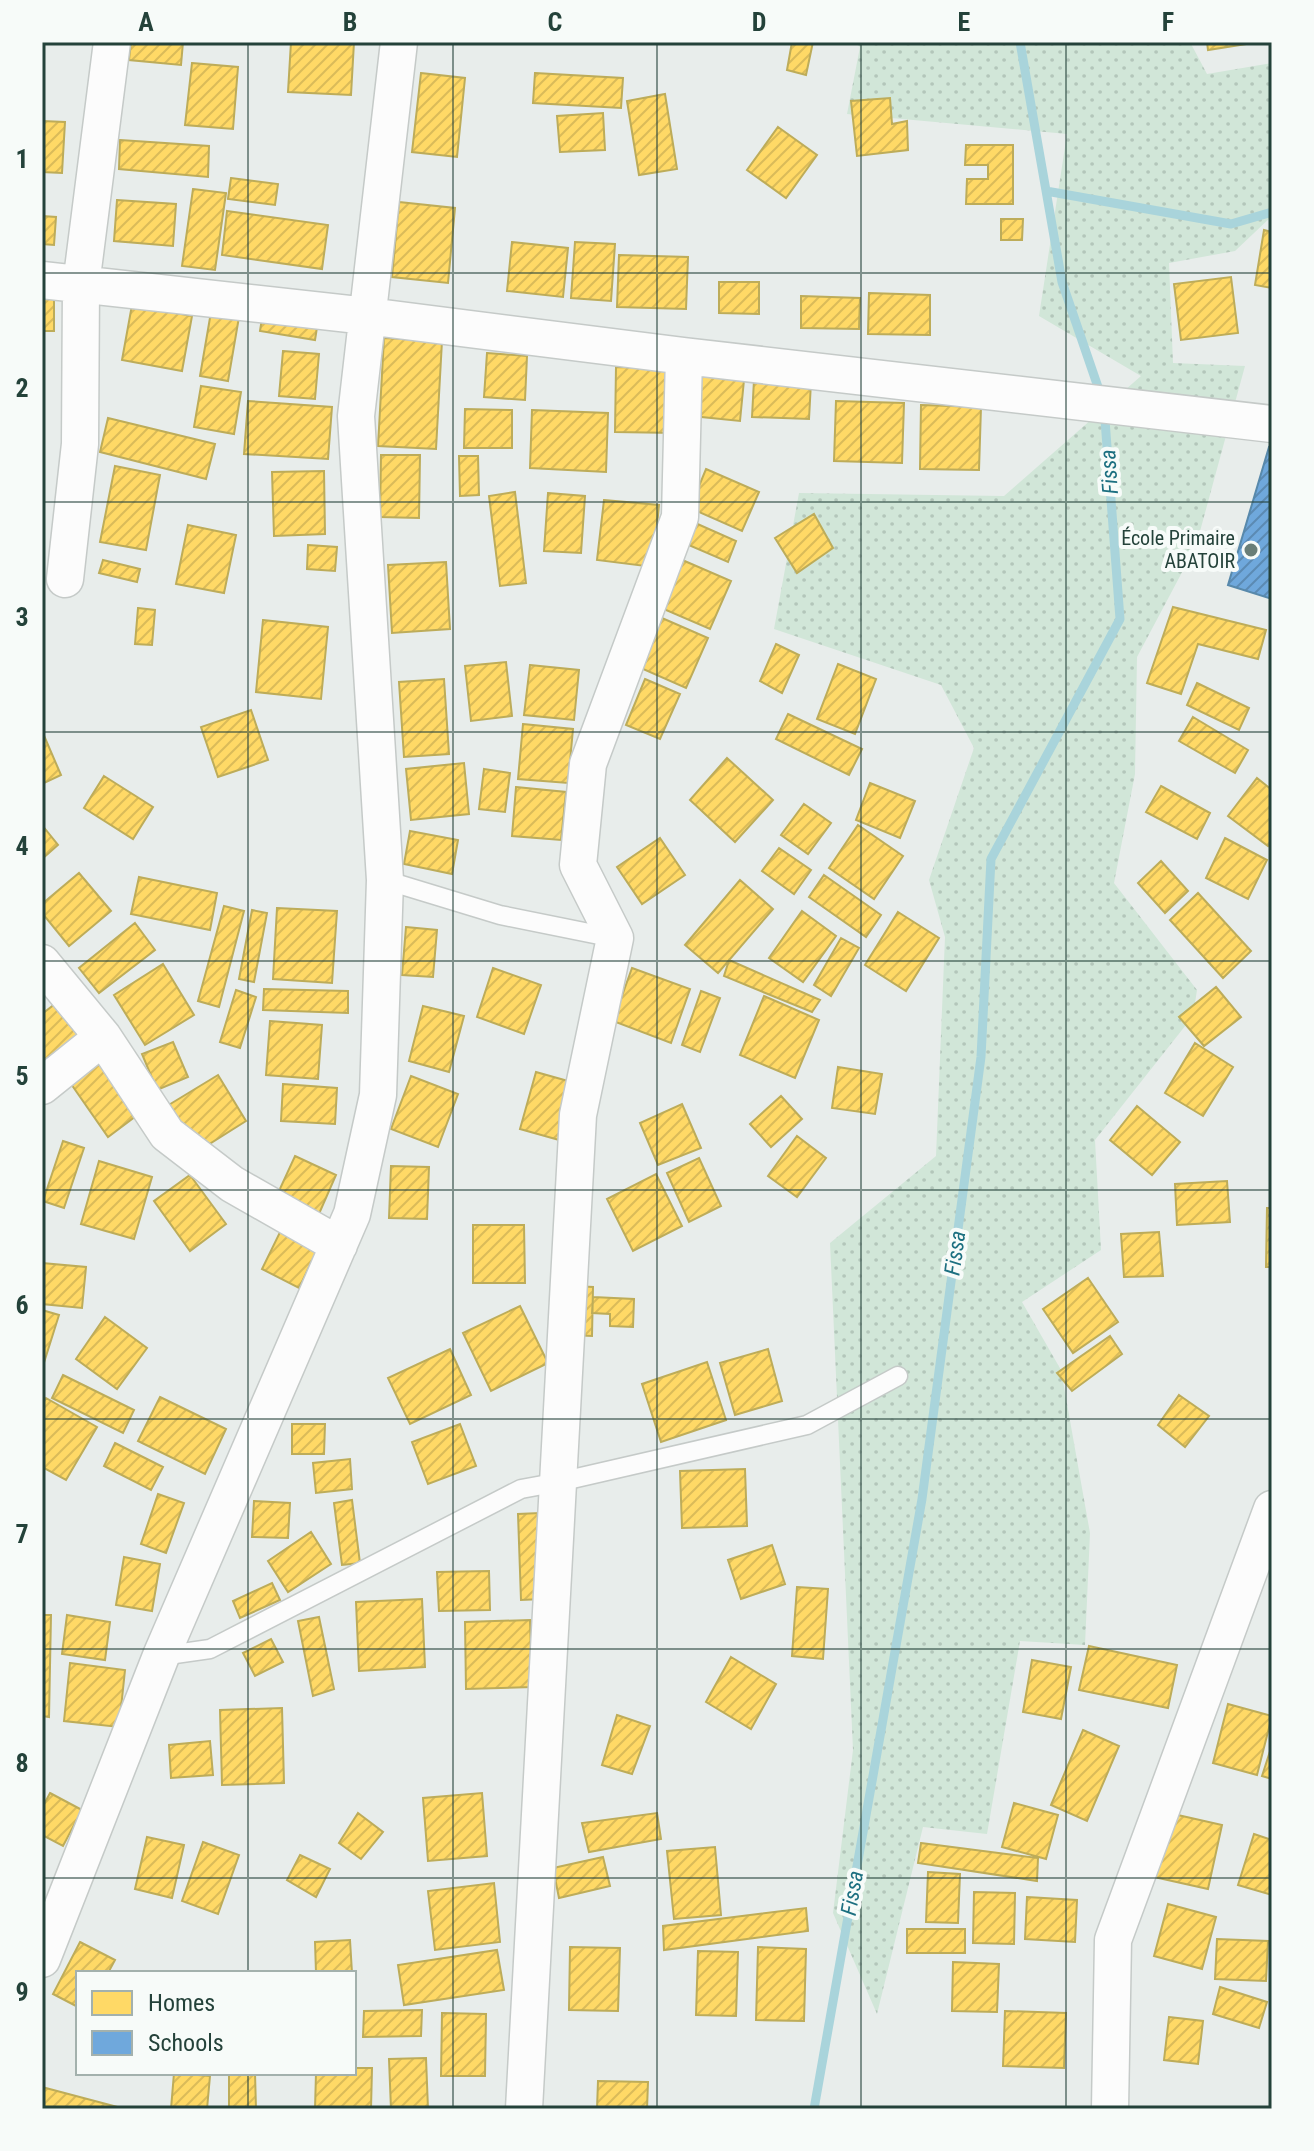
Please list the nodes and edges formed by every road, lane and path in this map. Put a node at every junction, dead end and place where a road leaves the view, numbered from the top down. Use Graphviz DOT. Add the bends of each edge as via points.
graph roads {
  1 [pos="112,42"];
  2 [pos="399,42"];
  3 [pos="42,280"];
  4 [pos="81,285"];
  5 [pos="367,316"];
  6 [pos="684,356"];
  7 [pos="1272,424"];
  8 [pos="65,579"];
  9 [pos="385,880"];
  10 [pos="615,938"];
  11 [pos="42,963"];
  12 [pos="103,1037"];
  13 [pos="42,1086"];
  14 [pos="339,1245"];
  15 [pos="898,1376"];
  16 [pos="559,1482"];
  17 [pos="1272,1509"];
  18 [pos="161,1656"];
  19 [pos="53,1905"];
  20 [pos="42,1959"];
  21 [pos="524,2109"];
  22 [pos="1110,2109"];
  1 -- 4 [label="street"];
  2 -- 5 [label="street"];
  3 -- 4 [label="street"];
  4 -- 5 [label="street"];
  4 -- 8 [label="street" via="80,444"];
  5 -- 6 [label="street"];
  5 -- 9 [label="street" via="356,416"];
  6 -- 7 [label="street"];
  6 -- 10 [label="street" via="680,517 588,764 578,865"];
  9 -- 10 [label="lane" via="500,915"];
  9 -- 14 [label="street" via="378,1095 352,1214"];
  10 -- 16 [label="street" via="578,1115"];
  11 -- 12 [label="street"];
  12 -- 13 [label="street"];
  12 -- 14 [label="street" via="167,1134 232,1184"];
  14 -- 18 [label="street"];
  15 -- 16 [label="lane" via="807,1425"];
  16 -- 18 [label="lane" via="521,1489 210,1649"];
  16 -- 21 [label="street"];
  17 -- 22 [label="street" via="1113,1940"];
  18 -- 19 [label="street"];
  19 -- 20 [label="street"];
}
